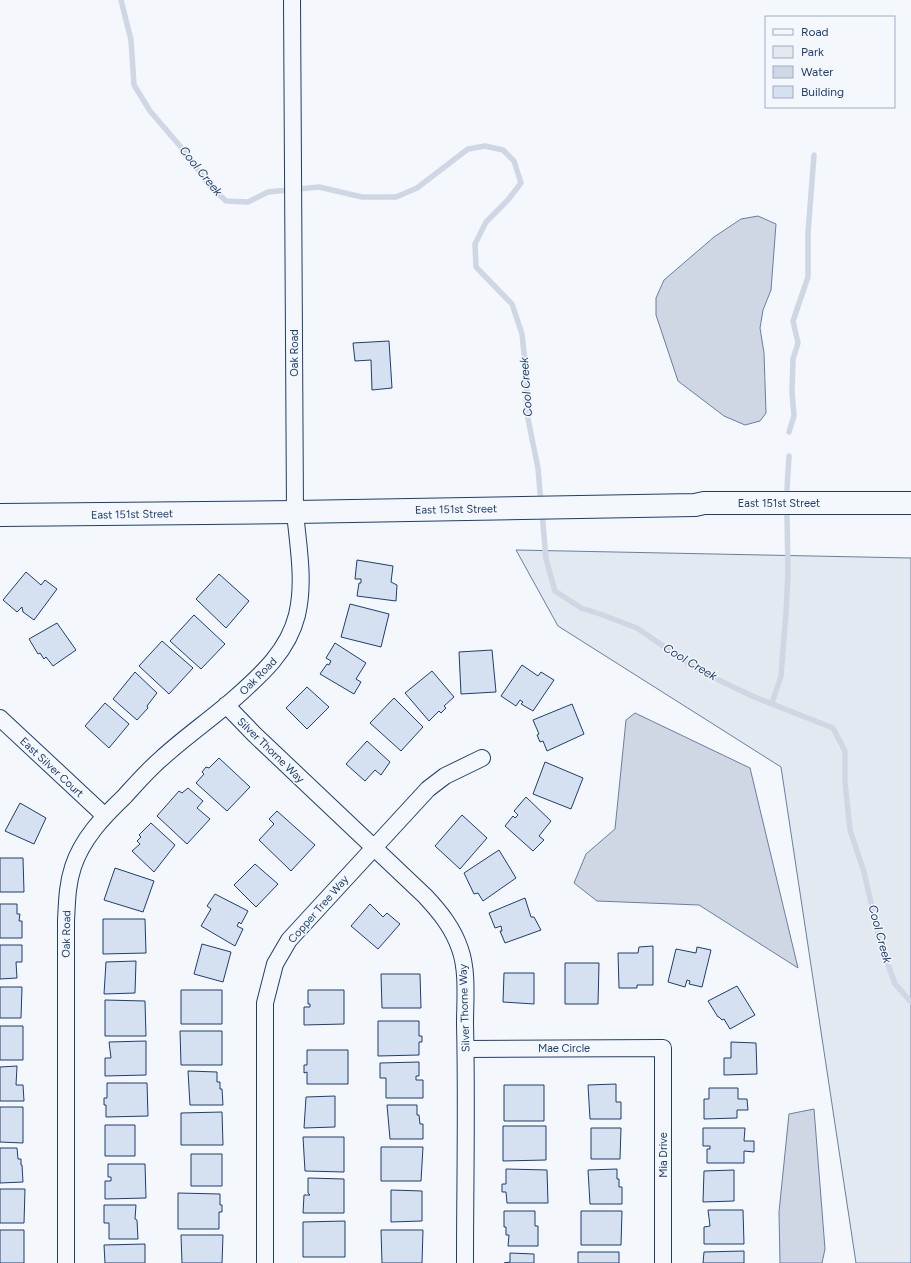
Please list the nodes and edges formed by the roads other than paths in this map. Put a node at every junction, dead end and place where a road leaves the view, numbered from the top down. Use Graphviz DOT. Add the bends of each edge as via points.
graph roads {
  1 [pos="292,0"];
  2 [pos="911,503"];
  3 [pos="295,512"];
  4 [pos="0,515"];
  5 [pos="226,705"];
  6 [pos="0,718"];
  7 [pos="482,758"];
  8 [pos="105,816"];
  9 [pos="373,847"];
  10 [pos="663,1048"];
  11 [pos="466,1049"];
  12 [pos="66,1263"];
  13 [pos="266,1263"];
  14 [pos="465,1263"];
  15 [pos="664,1263"];
  1 -- 3 [label="street, Oak Road"];
  2 -- 3 [label="street, East 151st Street" via="704,503"];
  3 -- 4 [label="street, East 151st Street"];
  3 -- 5 [label="street, Oak Road" via="300,597 289,636 278,657 262,675"];
  5 -- 8 [label="street, Oak Road" via="162,758"];
  5 -- 9 [label="street, Silver Thorne Way"];
  6 -- 8 [label="street, East Silver Court"];
  7 -- 9 [label="street, Copper Tree Way" via="445,776 428,788"];
  8 -- 12 [label="street, Oak Road" via="81,848 68,889"];
  9 -- 11 [label="street, Silver Thorne Way" via="426,896 453,932 461,950 464,969"];
  9 -- 13 [label="street, Copper Tree Way" via="289,940 275,964 269,983 265,1003"];
  10 -- 11 [label="street, Mae Circle"];
  10 -- 15 [label="street, Mia Drive"];
  11 -- 14 [label="street, Silver Thorne Way"];
}
